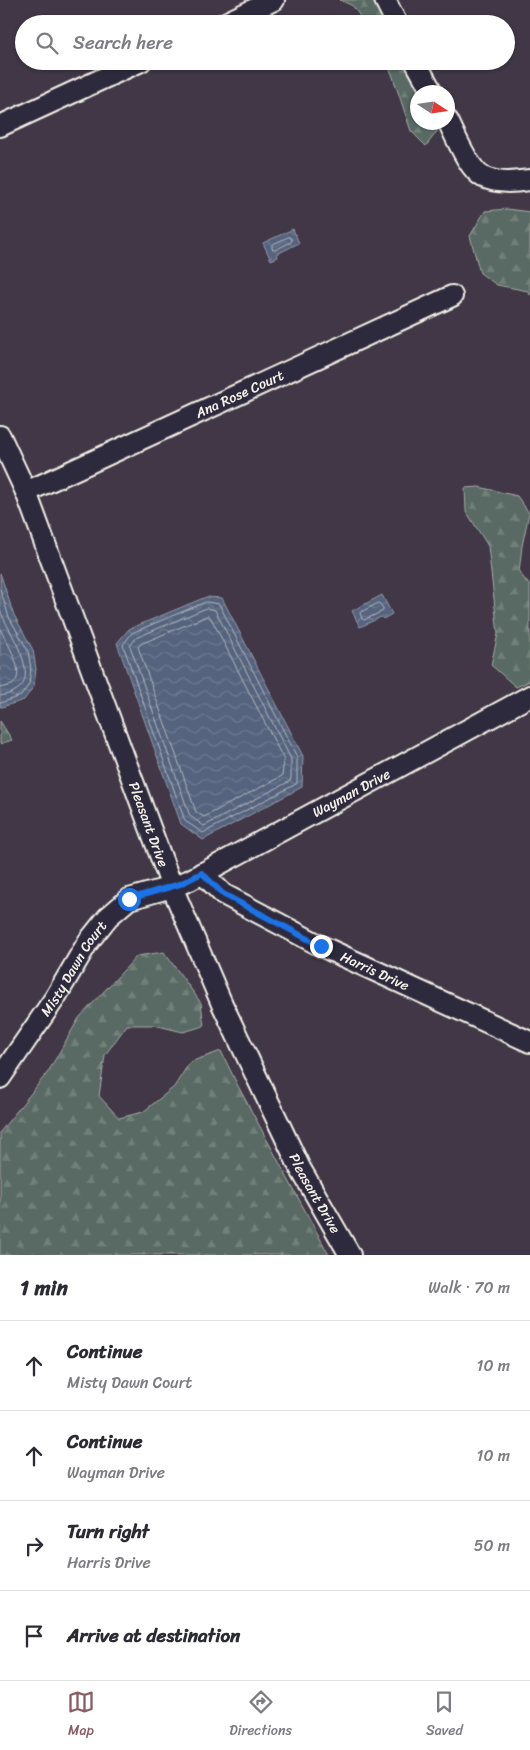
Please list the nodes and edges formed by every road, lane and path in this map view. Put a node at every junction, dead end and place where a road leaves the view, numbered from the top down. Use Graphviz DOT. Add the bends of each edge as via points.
graph roads {
  1 [pos="274,0"];
  2 [pos="385,0"];
  3 [pos="242,15"];
  4 [pos="392,15"];
  5 [pos="121,70"];
  6 [pos="421,70"];
  7 [pos="428,85"];
  8 [pos="0,126"];
  9 [pos="453,130"];
  10 [pos="530,180"];
  11 [pos="452,296"];
  12 [pos="0,436"];
  13 [pos="26,492"];
  14 [pos="530,696"];
  15 [pos="202,873"];
  16 [pos="172,887"];
  17 [pos="530,1042"];
  18 [pos="0,1078"];
  19 [pos="350,1255"];
  1 -- 3 [label="street"];
  2 -- 4 [label="street"];
  5 -- 8 [label="street"];
  6 -- 7 [label="street"];
  9 -- 10 [label="street" via="474,170 483,177 511,182"];
  11 -- 13 [label="street, Ana Rose Court"];
  12 -- 13 [label="street, Pleasant Drive"];
  13 -- 16 [label="street, Pleasant Drive"];
  14 -- 15 [label="street, Wayman Drive"];
  15 -- 16 [label="street, Wayman Drive"];
  15 -- 17 [label="street, Harris Drive" via="223,894 321,946"];
  16 -- 18 [label="street, Misty Dawn Court" via="129,899 108,917 88,942 55,998"];
  16 -- 19 [label="street, Pleasant Drive" via="222,1004 300,1168"];
}
